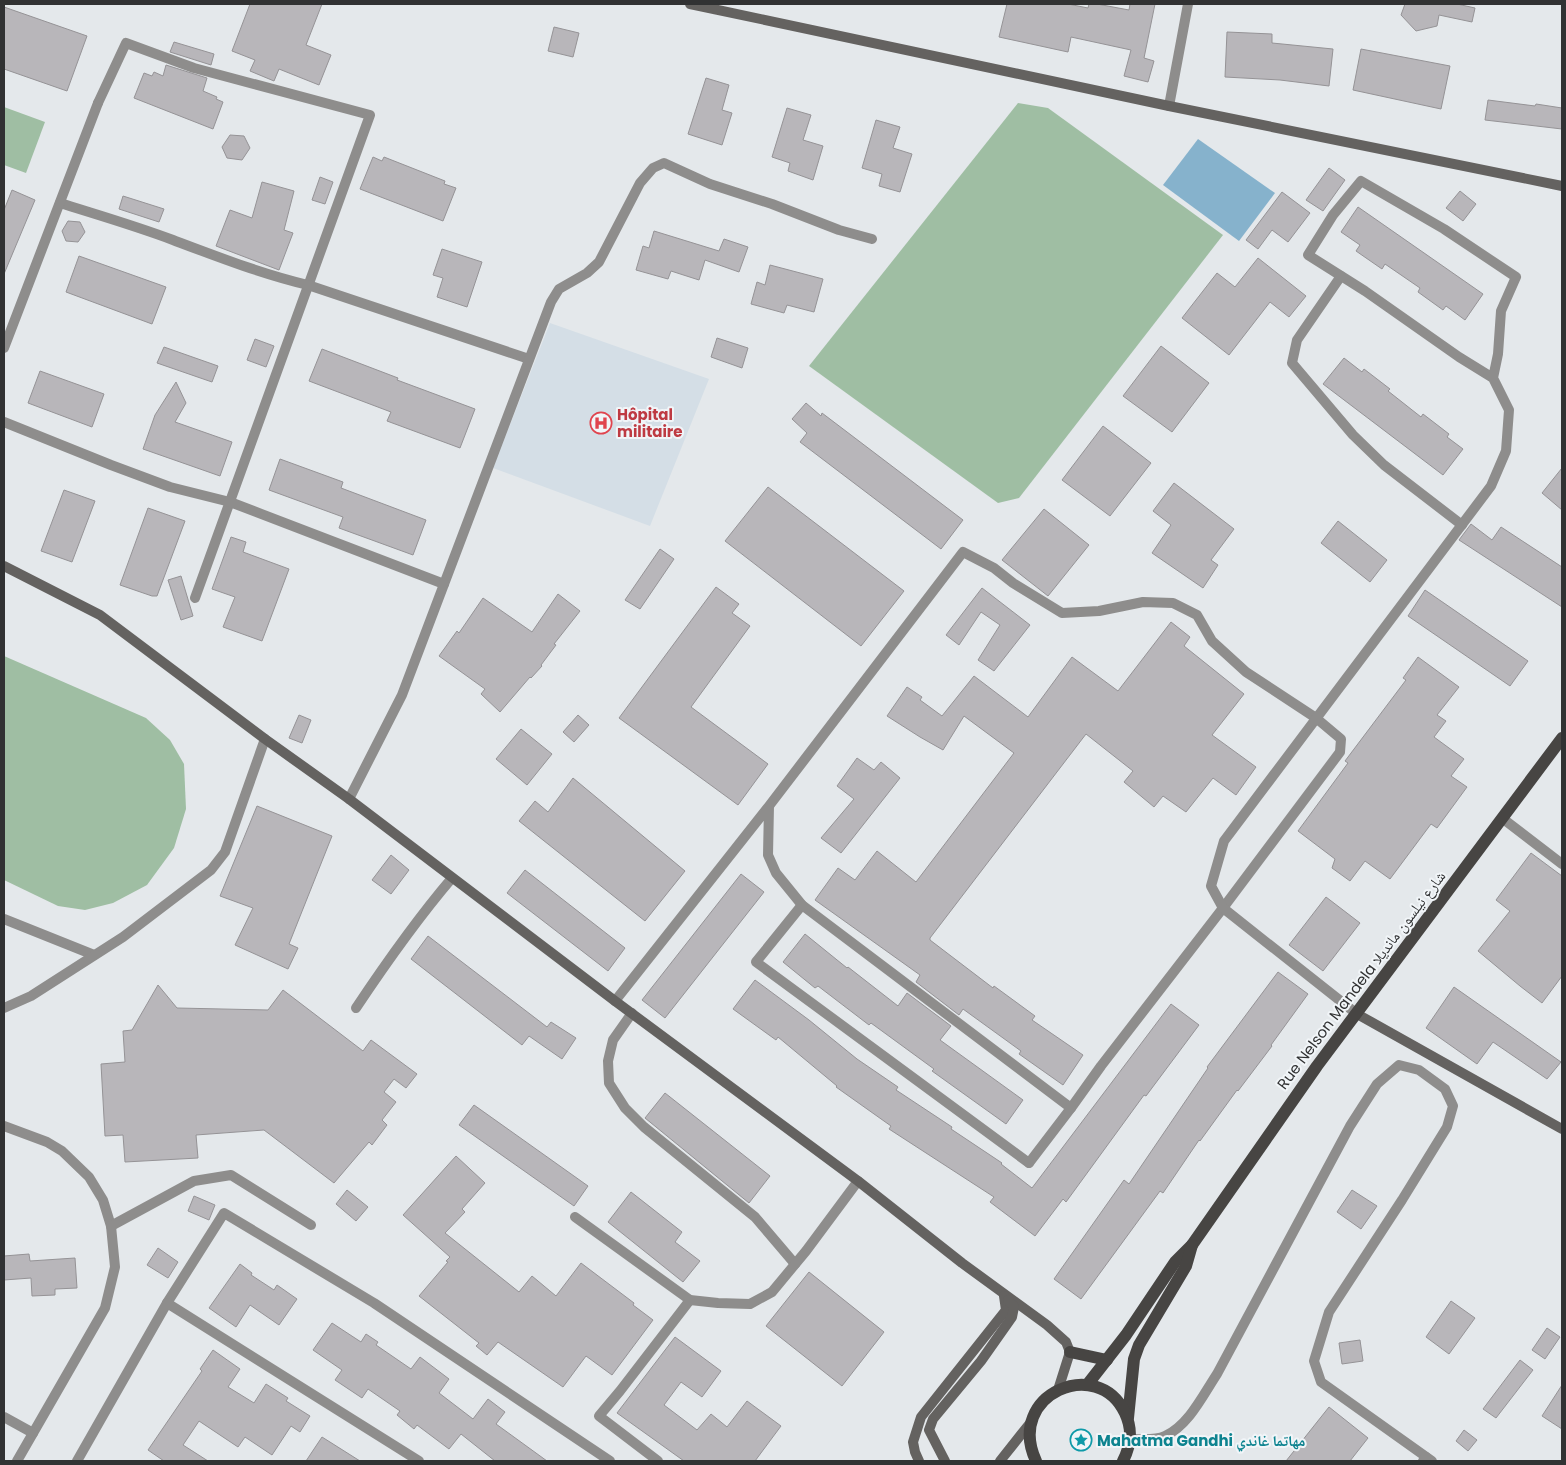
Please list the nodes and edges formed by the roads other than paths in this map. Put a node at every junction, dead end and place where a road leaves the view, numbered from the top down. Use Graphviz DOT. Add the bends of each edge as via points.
graph roads {
  1 [pos="690,4"];
  2 [pos="1188,4"];
  3 [pos="1169,106"];
  4 [pos="1562,186"];
  5 [pos="60,203"];
  6 [pos="872,239"];
  7 [pos="1341,276"];
  8 [pos="308,285"];
  9 [pos="4,348"];
  10 [pos="530,359"];
  11 [pos="1493,378"];
  12 [pos="4,422"];
  13 [pos="230,502"];
  14 [pos="1462,524"];
  15 [pos="4,566"];
  16 [pos="444,584"];
  17 [pos="195,598"];
  18 [pos="1316,718"];
  19 [pos="1562,738"];
  20 [pos="265,739"];
  21 [pos="349,799"];
  22 [pos="769,806"];
  23 [pos="1502,818"];
  24 [pos="1562,864"];
  25 [pos="452,878"];
  26 [pos="802,905"];
  27 [pos="1224,908"];
  28 [pos="4,919"];
  29 [pos="94,956"];
  30 [pos="615,1001"];
  31 [pos="4,1008"];
  32 [pos="356,1008"];
  33 [pos="632,1013"];
  34 [pos="1357,1014"];
  35 [pos="1070,1108"];
  36 [pos="4,1126"];
  37 [pos="1562,1129"];
  38 [pos="858,1181"];
  39 [pos="575,1217"];
  40 [pos="311,1225"];
  41 [pos="111,1226"];
  42 [pos="1192,1245"];
  43 [pos="795,1264"];
  44 [pos="1003,1293"];
  45 [pos="690,1300"];
  46 [pos="167,1303"];
  47 [pos="1070,1352"];
  48 [pos="1107,1360"];
  49 [pos="1088,1385"];
  50 [pos="1058,1390"];
  51 [pos="4,1417"];
  52 [pos="1128,1420"];
  53 [pos="1031,1422"];
  54 [pos="33,1433"];
  55 [pos="1130,1439"];
  56 [pos="1427,1460"];
  57 [pos="17,1461"];
  58 [pos="76,1461"];
  59 [pos="419,1461"];
  60 [pos="610,1461"];
  61 [pos="658,1461"];
  62 [pos="919,1461"];
  63 [pos="945,1461"];
  64 [pos="1000,1461"];
  65 [pos="1036,1461"];
  66 [pos="1123,1461"];
  1 -- 3 [label="street"];
  2 -- 3 [label="street"];
  3 -- 4 [label="street"];
  5 -- 8 [label="street" via="259,272"];
  5 -- 8 [label="street" via="98,103 126,43 194,68 370,115"];
  5 -- 9 [label="street"];
  6 -- 10 [label="street" via="710,184 664,163 653,168 640,183 599,262 559,290 551,302"];
  7 -- 11 [label="street"];
  7 -- 11 [label="street" via="1308,256 1361,181 1444,229 1516,277 1501,311"];
  7 -- 14 [label="street" via="1297,340 1292,363 1353,436 1384,465"];
  8 -- 10 [label="street"];
  8 -- 13 [label="street"];
  10 -- 16 [label="street"];
  11 -- 14 [label="street" via="1509,410 1506,451 1491,486"];
  12 -- 13 [label="street" via="145,478"];
  13 -- 16 [label="street"];
  13 -- 17 [label="street"];
  14 -- 18 [label="street"];
  15 -- 20 [label="street" via="100,615"];
  16 -- 21 [label="street" via="402,695"];
  18 -- 22 [label="street" via="1246,672 1212,641 1196,615 1174,603 1143,602 1099,611 1062,613 994,568 963,552"];
  18 -- 27 [label="street" via="1224,841 1211,886"];
  18 -- 27 [label="street" via="1342,739 1340,752"];
  19 -- 23 [label="main road, Rue Nelson Mandela شارع نيلسون مانديلا"];
  20 -- 21 [label="street"];
  20 -- 29 [label="street" via="225,852 211,870"];
  21 -- 25 [label="street"];
  22 -- 26 [label="street" via="768,856 776,873"];
  22 -- 30 [label="street"];
  23 -- 24 [label="street"];
  23 -- 34 [label="main road, Rue Nelson Mandela شارع نيلسون مانديلا"];
  25 -- 30 [label="street"];
  25 -- 32 [label="street" via="414,924"];
  26 -- 35 [label="street"];
  26 -- 35 [label="street" via="756,962 1029,1163"];
  27 -- 34 [label="street"];
  27 -- 35 [label="street"];
  28 -- 29 [label="street"];
  29 -- 31 [label="street" via="31,996"];
  30 -- 33 [label="street"];
  33 -- 38 [label="street"];
  33 -- 43 [label="street" via="613,1040 608,1060 609,1083 625,1108 755,1217"];
  34 -- 37 [label="street"];
  34 -- 42 [label="main road, Rue Nelson Mandela شارع نيلسون مانديلا" via="1271,1130"];
  36 -- 41 [label="street" via="62,1151 88,1177 103,1200"];
  38 -- 43 [label="street"];
  38 -- 44 [label="street"];
  39 -- 45 [label="street"];
  40 -- 41 [label="street" via="231,1175 194,1181"];
  41 -- 54 [label="street" via="115,1267 105,1308"];
  42 -- 48 [label="main road, Rue Nelson Mandela شارع نيلسون مانديلا" via="1175,1262"];
  42 -- 52 [label="main road, Rue Nelson Mandela شارع نيلسون مانديلا" via="1189,1261 1134,1359"];
  43 -- 45 [label="street" via="772,1292 750,1304"];
  44 -- 47 [label="street" via="1047,1324 1066,1342"];
  44 -- 62 [label="street" via="1006,1310 922,1417 913,1442"];
  44 -- 63 [label="street" via="1014,1307 1012,1318 933,1419 929,1430"];
  45 -- 61 [label="street" via="599,1416"];
  46 -- 58 [label="street"];
  46 -- 59 [label="street"];
  46 -- 60 [label="street" via="224,1213 374,1303"];
  47 -- 48 [label="main road"];
  47 -- 50 [label="street"];
  48 -- 49 [label="main road, Rue Nelson Mandela شارع نيلسون مانديلا"];
  49 -- 50 [label="main road" via="1072,1385"];
  49 -- 52 [label="main road" via="1113,1397"];
  50 -- 53 [label="main road" via="1041,1403"];
  51 -- 54 [label="street"];
  52 -- 55 [label="main road"];
  53 -- 64 [label="street"];
  53 -- 65 [label="main road" via="1029,1436"];
  54 -- 57 [label="street"];
  55 -- 56 [label="street" via="1164,1437 1191,1412 1217,1374 1350,1126 1377,1084 1399,1065 1419,1070 1432,1079 1445,1089 1454,1106 1447,1128 1329,1312 1314,1361 1321,1382"];
  55 -- 66 [label="main road"];
}
